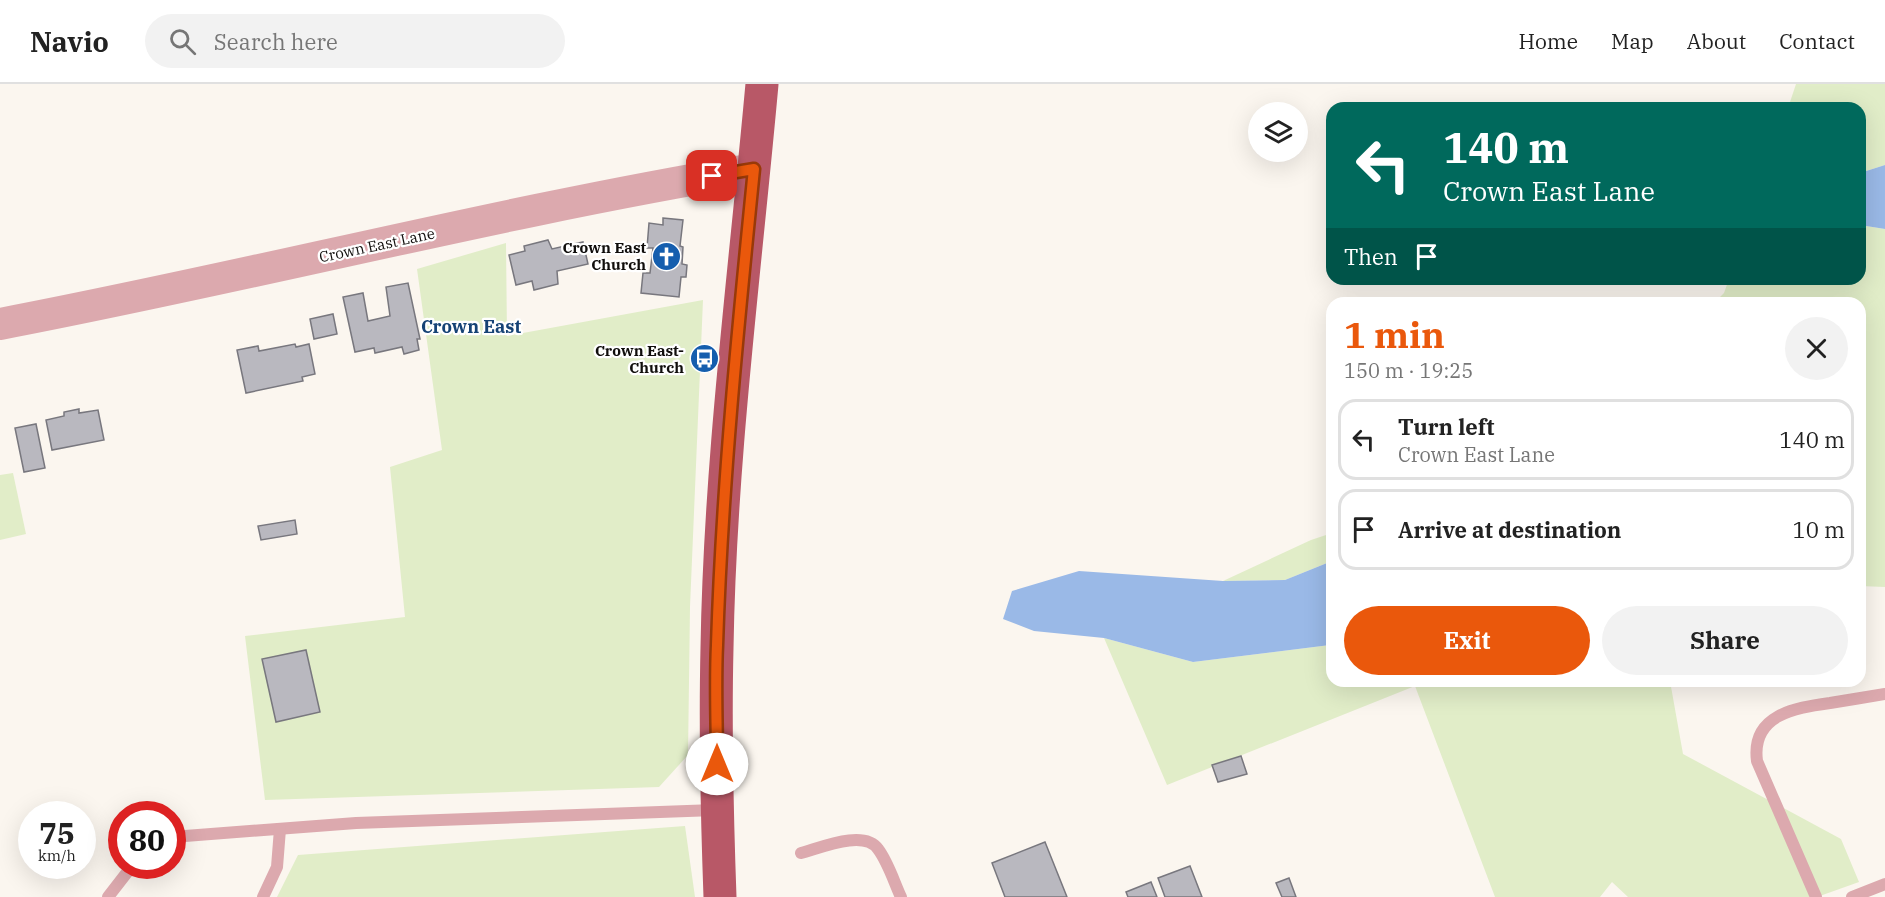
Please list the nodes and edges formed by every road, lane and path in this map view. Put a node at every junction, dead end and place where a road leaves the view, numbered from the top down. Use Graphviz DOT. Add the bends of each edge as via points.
graph roads {
  1 [pos="762,84"];
  2 [pos="754,169"];
  3 [pos="0,324"];
  4 [pos="1885,694"];
  5 [pos="717,810"];
  6 [pos="280,829"];
  7 [pos="186,836"];
  8 [pos="801,854"];
  9 [pos="122,879"];
  10 [pos="1885,884"];
  11 [pos="108,897"];
  12 [pos="263,897"];
  13 [pos="720,897"];
  14 [pos="901,897"];
  15 [pos="1816,897"];
  16 [pos="1852,897"];
  1 -- 2 [label="highway"];
  2 -- 3 [label="street, Crown East Lane" via="548,208"];
  2 -- 5 [label="highway" via="721,543"];
  4 -- 15 [label="lane" via="1784,712 1760,734 1755,747 1757,761"];
  5 -- 6 [label="lane"];
  5 -- 13 [label="highway"];
  6 -- 7 [label="lane"];
  6 -- 12 [label="lane" via="276,867"];
  8 -- 14 [label="lane" via="842,841 862,840 878,847"];
  9 -- 11 [label="lane"];
  10 -- 16 [label="lane"];
}
